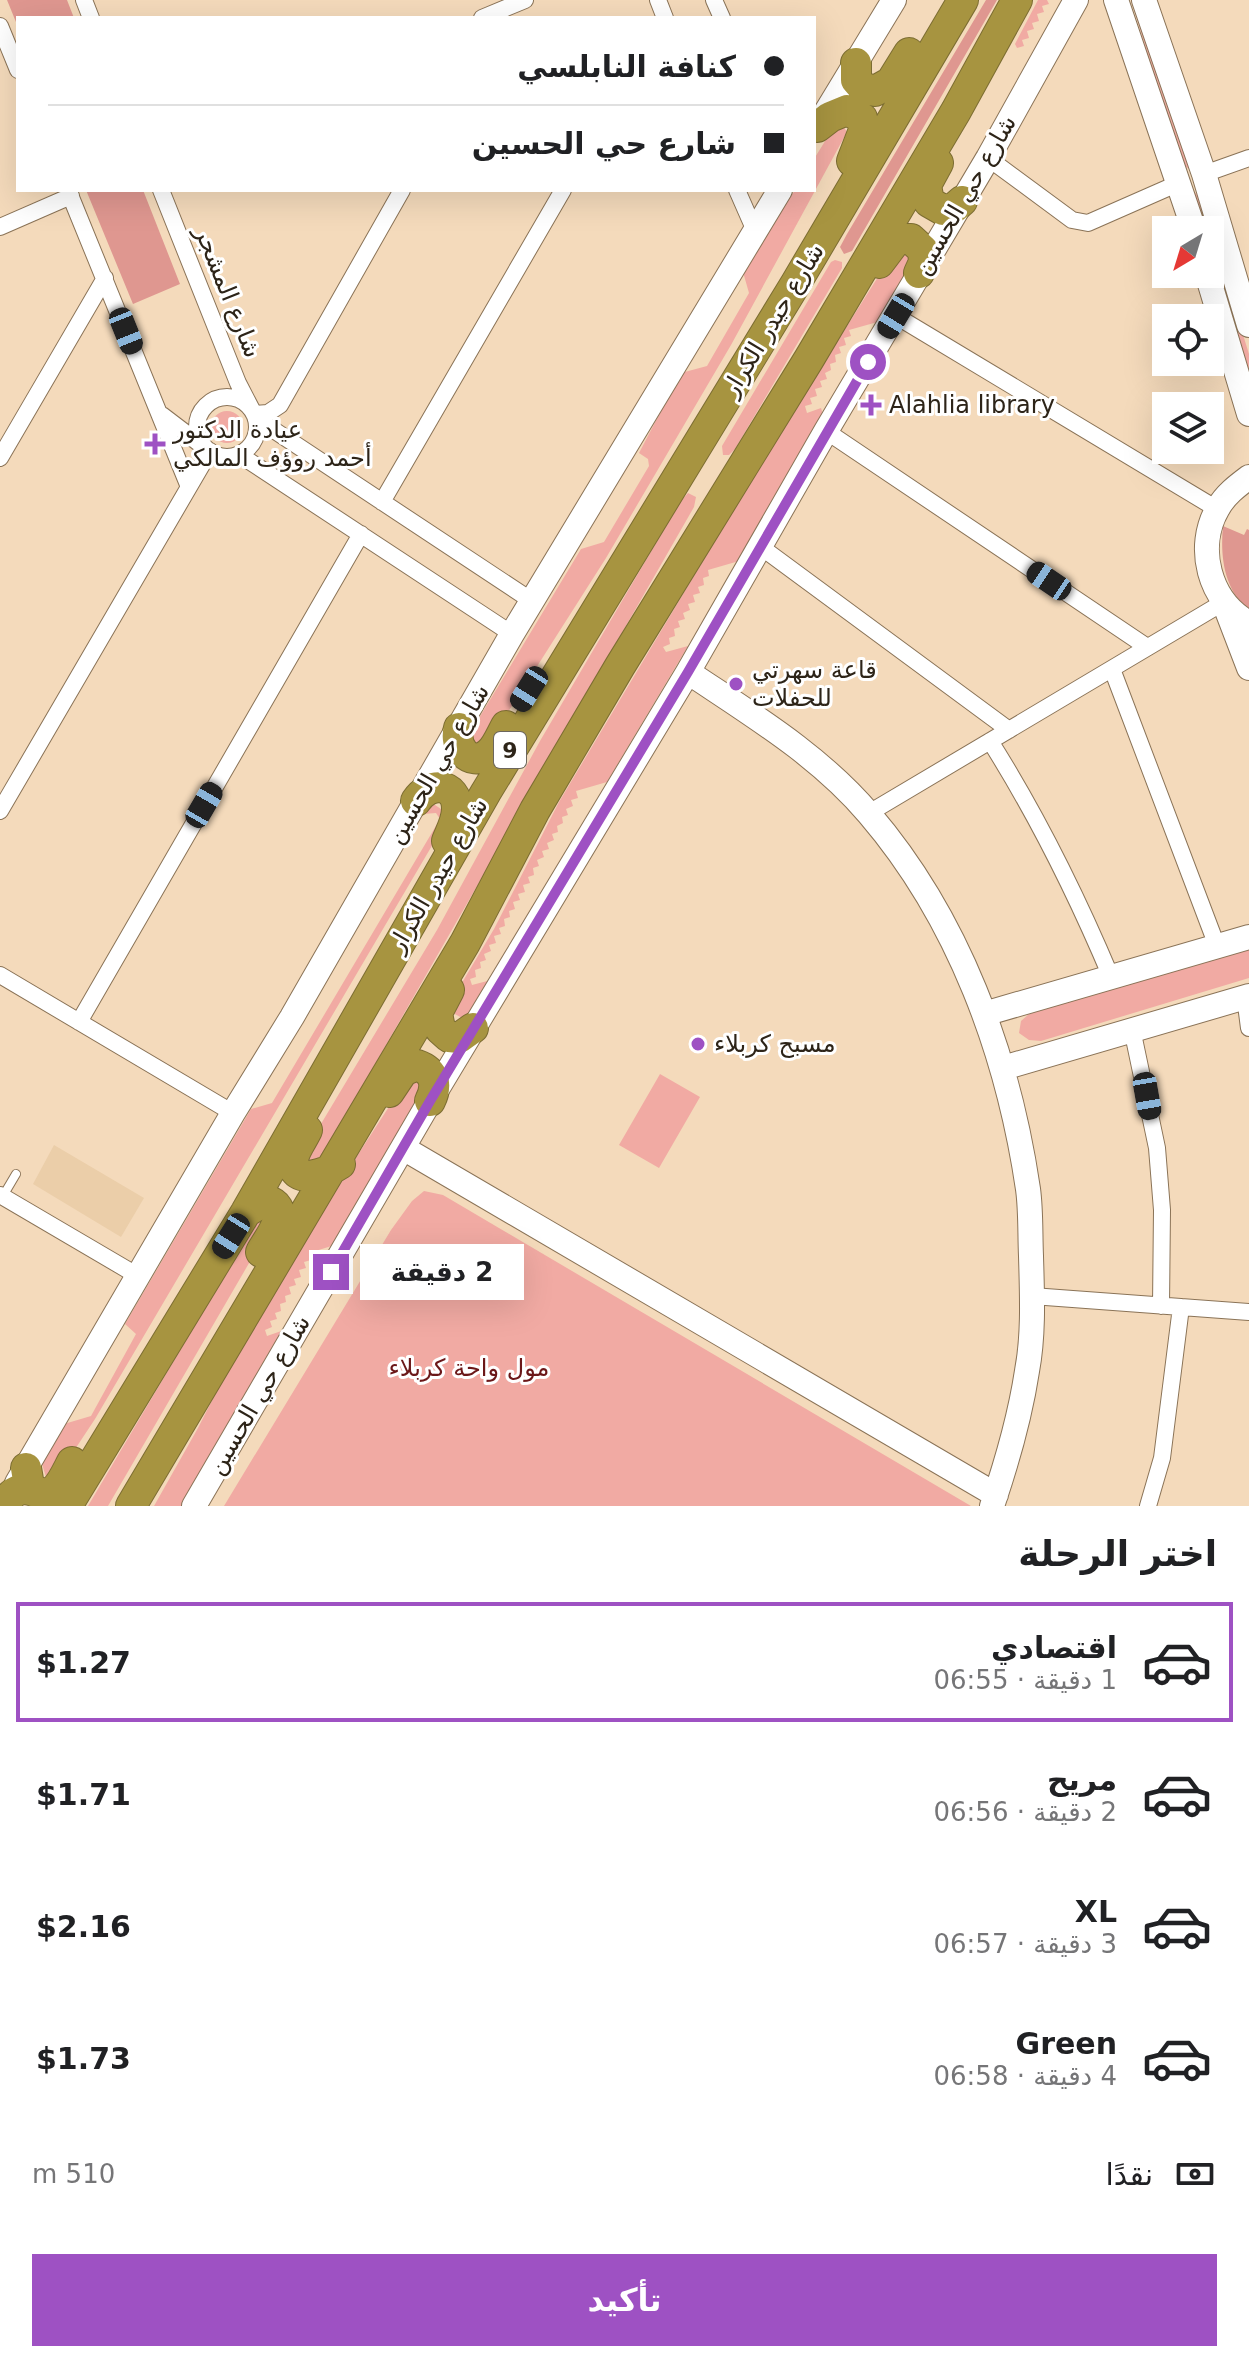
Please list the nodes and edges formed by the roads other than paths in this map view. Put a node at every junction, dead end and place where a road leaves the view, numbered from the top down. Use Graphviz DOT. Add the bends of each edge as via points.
graph roads {
  1 [pos="525,0"];
  2 [pos="894,0"];
  3 [pos="942,0"];
  4 [pos="963,0"];
  5 [pos="1017,0"];
  6 [pos="1076,0"];
  7 [pos="1116,0"];
  8 [pos="1144,0"];
  9 [pos="503,13"];
  10 [pos="1,32"];
  11 [pos="16,66"];
  12 [pos="851,87"];
  13 [pos="956,111"];
  14 [pos="816,130"];
  15 [pos="988,158"];
  16 [pos="1249,158"];
  17 [pos="1204,174"];
  18 [pos="1179,183"];
  19 [pos="162,192"];
  20 [pos="401,192"];
  21 [pos="562,192"];
  22 [pos="738,192"];
  23 [pos="779,192"];
  24 [pos="70,193"];
  25 [pos="844,201"];
  26 [pos="1190,216"];
  27 [pos="938,220"];
  28 [pos="0,227"];
  29 [pos="755,231"];
  30 [pos="919,273"];
  31 [pos="105,278"];
  32 [pos="796,283"];
  33 [pos="1211,288"];
  34 [pos="896,316"];
  35 [pos="1249,325"];
  36 [pos="809,359"];
  37 [pos="158,411"];
  38 [pos="255,414"];
  39 [pos="1249,414"];
  40 [pos="826,431"];
  41 [pos="208,450"];
  42 [pos="752,451"];
  43 [pos="240,455"];
  44 [pos="0,458"];
  45 [pos="1249,477"];
  46 [pos="189,487"];
  47 [pos="668,494"];
  48 [pos="382,502"];
  49 [pos="1217,509"];
  50 [pos="361,534"];
  51 [pos="761,547"];
  52 [pos="532,601"];
  53 [pos="1224,602"];
  54 [pos="1249,623"];
  55 [pos="512,634"];
  56 [pos="579,635"];
  57 [pos="1147,647"];
  58 [pos="620,666"];
  59 [pos="1249,668"];
  60 [pos="1112,669"];
  61 [pos="688,672"];
  62 [pos="1009,730"];
  63 [pos="990,741"];
  64 [pos="453,759"];
  65 [pos="416,801"];
  66 [pos="0,811"];
  67 [pos="869,813"];
  68 [pos="435,879"];
  69 [pos="1249,937"];
  70 [pos="465,943"];
  71 [pos="1217,946"];
  72 [pos="0,975"];
  73 [pos="1111,977"];
  74 [pos="370,994"];
  75 [pos="1247,997"];
  76 [pos="984,1014"];
  77 [pos="79,1022"];
  78 [pos="1249,1028"];
  79 [pos="1132,1029"];
  80 [pos="449,1048"];
  81 [pos="1003,1068"];
  82 [pos="430,1101"];
  83 [pos="233,1113"];
  84 [pos="403,1148"];
  85 [pos="333,1169"];
  86 [pos="16,1174"];
  87 [pos="1,1196"];
  88 [pos="246,1212"];
  89 [pos="138,1276"];
  90 [pos="1032,1296"];
  91 [pos="1161,1306"];
  92 [pos="1181,1307"];
  93 [pos="1249,1312"];
  94 [pos="158,1355"];
  95 [pos="195,1397"];
  96 [pos="160,1457"];
  97 [pos="16,1494"];
  98 [pos="994,1501"];
  99 [pos="67,1506"];
  100 [pos="131,1506"];
  101 [pos="145,1506"];
  102 [pos="194,1506"];
  103 [pos="1148,1506"];
  1 -- 9 [label="street"];
  2 -- 12 [label="street"];
  3 -- 12 [label="highway" via="891,82 875,91"];
  4 -- 25 [label="highway, شارع حيدر الكرار / 9"];
  5 -- 13 [label="highway, شارع حيدر الكرار / 9"];
  6 -- 15 [label="street, شارع حي الحسين"];
  7 -- 18 [label="street"];
  8 -- 17 [label="street"];
  10 -- 11 [label="street"];
  12 -- 14 [label="highway"];
  12 -- 25 [label="highway" via="864,130"];
  13 -- 27 [label="highway" via="926,185"];
  13 -- 36 [label="highway, شارع حيدر الكرار / 9"];
  15 -- 18 [label="street" via="1082,223"];
  15 -- 27 [label="street, شارع حي الحسين"];
  16 -- 17 [label="street"];
  17 -- 18 [label="street"];
  17 -- 35 [label="street"];
  18 -- 26 [label="street"];
  19 -- 38 [label="street, شارع المشجر"];
  20 -- 38 [label="street" via="280,405"];
  21 -- 48 [label="street"];
  22 -- 29 [label="street"];
  23 -- 29 [label="street, شارع حي الحسين"];
  24 -- 28 [label="street"];
  24 -- 31 [label="street"];
  25 -- 32 [label="highway, شارع حيدر الكرار / 9"];
  27 -- 30 [label="highway"];
  27 -- 36 [label="highway" via="893,243 832,336"];
  29 -- 52 [label="street, شارع حي الحسين"];
  30 -- 34 [label="street, شارع حي الحسين"];
  31 -- 37 [label="street"];
  31 -- 44 [label="street"];
  32 -- 42 [label="highway" via="770,348 708,457 717,471 727,472"];
  32 -- 47 [label="highway, شارع حيدر الكرار / 9"];
  33 -- 39 [label="street"];
  34 -- 40 [label="street, شارع حي الحسين"];
  34 -- 49 [label="street"];
  36 -- 42 [label="highway, شارع حيدر الكرار / 9"];
  37 -- 41 [label="street"];
  37 -- 46 [label="street"];
  38 -- 41 [label="street" via="238,399 211,401 197,424"];
  38 -- 43 [label="street" via="256,436"];
  38 -- 48 [label="street"];
  40 -- 51 [label="street, شارع حي الحسين"];
  40 -- 57 [label="street"];
  41 -- 43 [label="street" via="224,457"];
  41 -- 46 [label="street"];
  42 -- 58 [label="highway, شارع حيدر الكرار / 9"];
  43 -- 50 [label="street"];
  45 -- 49 [label="street"];
  46 -- 66 [label="street"];
  47 -- 56 [label="highway, شارع حيدر الكرار / 9"];
  47 -- 58 [label="highway" via="687,481 698,486 702,497 631,624"];
  48 -- 52 [label="street"];
  49 -- 53 [label="street" via="1206,557"];
  50 -- 55 [label="street"];
  50 -- 77 [label="street"];
  51 -- 61 [label="street, شارع حي الحسين"];
  51 -- 62 [label="street"];
  52 -- 55 [label="street, شارع حي الحسين"];
  53 -- 54 [label="street"];
  53 -- 57 [label="street"];
  53 -- 59 [label="street"];
  55 -- 64 [label="street, شارع حي الحسين"];
  56 -- 64 [label="highway" via="546,665 491,751 480,758"];
  56 -- 68 [label="highway, شارع حيدر الكرار / 9"];
  57 -- 60 [label="street"];
  58 -- 70 [label="highway, شارع حيدر الكرار / 9"];
  60 -- 62 [label="street"];
  60 -- 71 [label="street"];
  61 -- 67 [label="street" via="780,733"];
  61 -- 80 [label="street, شارع حي الحسين"];
  62 -- 63 [label="street"];
  63 -- 67 [label="street"];
  63 -- 73 [label="street" via="1049,841"];
  64 -- 65 [label="highway"];
  64 -- 68 [label="highway" via="457,812"];
  65 -- 83 [label="street, شارع حي الحسين"];
  67 -- 76 [label="street" via="928,895"];
  68 -- 74 [label="highway, شارع حيدر الكرار / 9"];
  69 -- 71 [label="street"];
  70 -- 80 [label="highway" via="437,1013"];
  70 -- 85 [label="highway, شارع حيدر الكرار / 9"];
  71 -- 73 [label="street"];
  72 -- 77 [label="street"];
  73 -- 76 [label="street"];
  74 -- 85 [label="highway" via="342,1065 293,1158 305,1176"];
  74 -- 88 [label="highway, شارع حيدر الكرار / 9"];
  75 -- 78 [label="street"];
  75 -- 79 [label="street"];
  76 -- 81 [label="street"];
  77 -- 83 [label="street"];
  79 -- 81 [label="street"];
  79 -- 91 [label="street" via="1157,1148"];
  80 -- 82 [label="highway"];
  80 -- 85 [label="highway" via="403,1071 356,1148"];
  81 -- 90 [label="street" via="1028,1191"];
  82 -- 84 [label="street, شارع حي الحسين"];
  83 -- 89 [label="street, شارع حي الحسين"];
  84 -- 98 [label="street"];
  84 -- 102 [label="street, شارع حي الحسين"];
  85 -- 95 [label="highway, شارع حيدر الكرار / 9"];
  86 -- 87 [label="lane"];
  87 -- 89 [label="street"];
  88 -- 94 [label="highway, شارع حيدر الكرار / 9"];
  88 -- 95 [label="highway" via="266,1200 277,1206 280,1218 199,1361"];
  89 -- 97 [label="street, شارع حي الحسين"];
  90 -- 91 [label="street"];
  90 -- 98 [label="street" via="1028,1368"];
  91 -- 92 [label="street"];
  92 -- 93 [label="street"];
  92 -- 103 [label="street" via="1162,1458"];
  94 -- 97 [label="highway" via="99,1419 56,1490"];
  94 -- 99 [label="highway, شارع حيدر الكرار / 9"];
  95 -- 96 [label="highway, شارع حيدر الكرار / 9"];
  96 -- 100 [label="highway, شارع حيدر الكرار / 9"];
  96 -- 101 [label="highway"];
}
